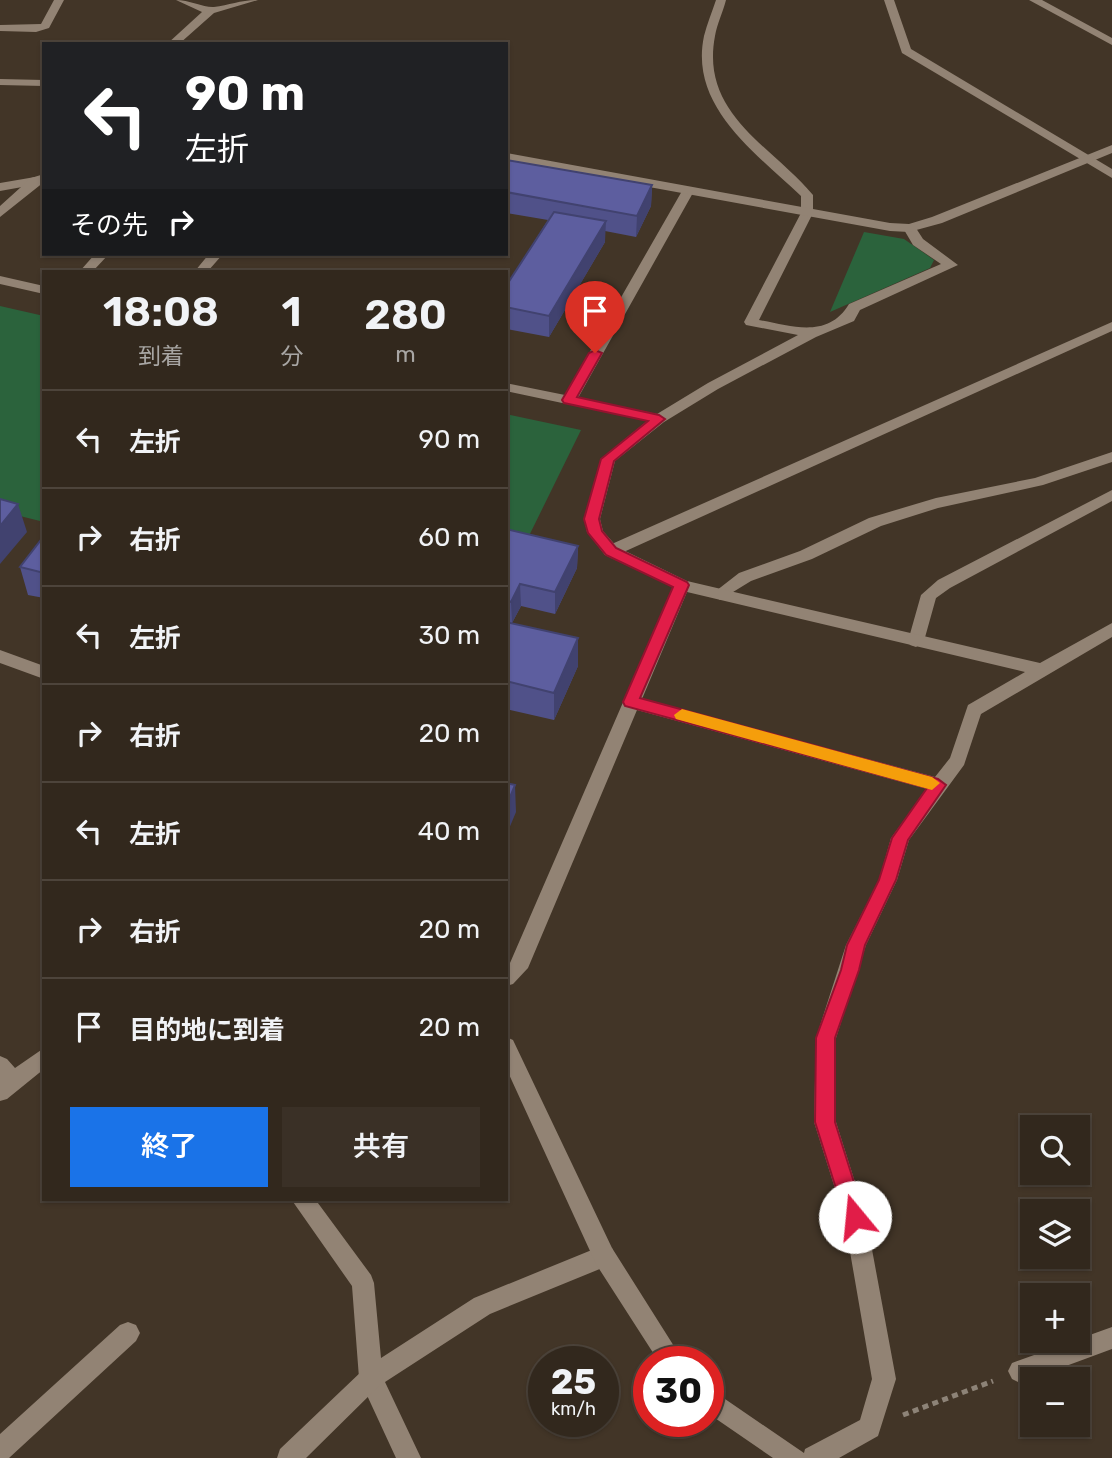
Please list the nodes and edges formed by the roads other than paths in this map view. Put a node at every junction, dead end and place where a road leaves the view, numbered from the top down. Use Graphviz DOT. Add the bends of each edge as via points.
graph roads {
  1 [pos="59,0"];
  2 [pos="181,0"];
  3 [pos="253,0"];
  4 [pos="721,0"];
  5 [pos="889,0"];
  6 [pos="1034,0"];
  7 [pos="210,11"];
  8 [pos="0,28"];
  9 [pos="174,42"];
  10 [pos="1112,42"];
  11 [pos="0,82"];
  12 [pos="42,83"];
  13 [pos="1112,149"];
  14 [pos="508,157"];
  15 [pos="1087,159"];
  16 [pos="1112,174"];
  17 [pos="40,180"];
  18 [pos="0,187"];
  19 [pos="688,191"];
  20 [pos="0,213"];
  21 [pos="807,213"];
  22 [pos="909,228"];
  23 [pos="100,256"];
  24 [pos="214,256"];
  25 [pos="87,270"];
  26 [pos="202,270"];
  27 [pos="0,280"];
  28 [pos="42,290"];
  29 [pos="1112,326"];
  30 [pos="811,334"];
  31 [pos="508,387"];
  32 [pos="569,400"];
  33 [pos="659,419"];
  34 [pos="1112,457"];
  35 [pos="1112,495"];
  36 [pos="611,551"];
  37 [pos="681,585"];
  38 [pos="720,594"];
  39 [pos="1112,629"];
  40 [pos="916,641"];
  41 [pos="0,656"];
  42 [pos="1043,670"];
  43 [pos="42,672"];
  44 [pos="631,702"];
  45 [pos="938,785"];
  46 [pos="508,976"];
  47 [pos="508,1050"];
  48 [pos="42,1058"];
  49 [pos="4,1079"];
  50 [pos="303,1201"];
  51 [pos="604,1256"];
  52 [pos="128,1333"];
  53 [pos="1112,1338"];
  54 [pos="663,1346"];
  55 [pos="1031,1367"];
  56 [pos="371,1378"];
  57 [pos="724,1410"];
  58 [pos="0,1450"];
  59 [pos="289,1458"];
  60 [pos="409,1458"];
  61 [pos="794,1458"];
  62 [pos="814,1458"];
  1 -- 8 [label="street" via="45,26"];
  2 -- 7 [label="street"];
  3 -- 7 [label="street"];
  4 -- 21 [label="street" via="709,38 709,72 720,105 730,123 807,195"];
  5 -- 15 [label="street" via="906,51"];
  6 -- 10 [label="street"];
  7 -- 9 [label="street"];
  11 -- 12 [label="street"];
  13 -- 15 [label="street"];
  14 -- 19 [label="street"];
  15 -- 16 [label="street"];
  15 -- 22 [label="street"];
  17 -- 18 [label="street"];
  17 -- 20 [label="street"];
  19 -- 21 [label="street"];
  19 -- 32 [label="street"];
  21 -- 22 [label="street"];
  21 -- 30 [label="street" via="751,322"];
  22 -- 30 [label="street" via="918,242 951,265 854,307 849,317"];
  23 -- 25 [label="street"];
  24 -- 26 [label="street"];
  27 -- 28 [label="street"];
  29 -- 36 [label="street"];
  30 -- 33 [label="street"];
  31 -- 32 [label="street"];
  32 -- 33 [label="street"];
  33 -- 36 [label="street" via="608,459 592,519 595,533"];
  34 -- 38 [label="street" via="1038,482 936,503 875,522 806,555 745,577"];
  35 -- 40 [label="street" via="944,583 929,595"];
  36 -- 37 [label="street"];
  37 -- 38 [label="street"];
  37 -- 44 [label="street"];
  38 -- 40 [label="street"];
  39 -- 42 [label="street"];
  40 -- 42 [label="street"];
  41 -- 43 [label="street"];
  42 -- 45 [label="street" via="974,710 958,760"];
  44 -- 45 [label="street"];
  44 -- 46 [label="street" via="519,968"];
  45 -- 62 [label="street" via="900,838 888,880 856,945 826,1038 825,1122 855,1217 884,1379 870,1428"];
  47 -- 51 [label="street"];
  48 -- 49 [label="street"];
  50 -- 56 [label="street" via="363,1283"];
  51 -- 54 [label="street"];
  51 -- 56 [label="street" via="482,1306"];
  52 -- 58 [label="street"];
  53 -- 55 [label="street"];
  56 -- 59 [label="street"];
  56 -- 60 [label="street"];
  57 -- 61 [label="street"];
}
